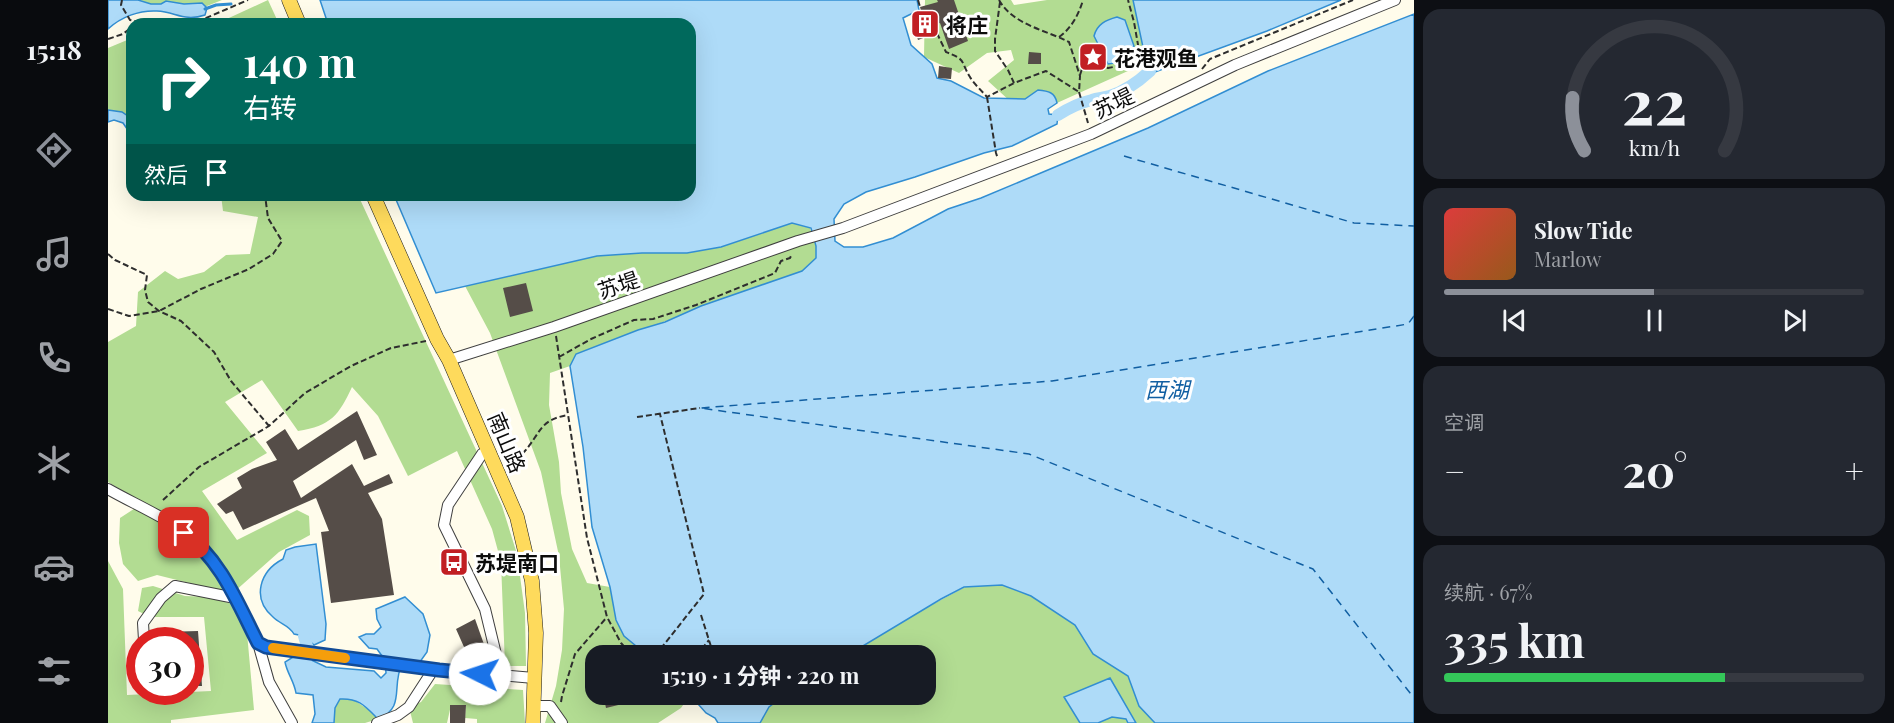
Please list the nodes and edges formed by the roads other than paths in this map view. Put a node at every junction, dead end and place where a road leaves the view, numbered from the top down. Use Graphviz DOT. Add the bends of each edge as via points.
graph roads {
  1 [pos="289,0"];
  2 [pos="1395,0"];
  3 [pos="296,18"];
  4 [pos="376,201"];
  5 [pos="449,360"];
  6 [pos="488,450"];
  7 [pos="108,489"];
  8 [pos="235,598"];
  9 [pos="143,627"];
  10 [pos="258,643"];
  11 [pos="433,670"];
  12 [pos="501,675"];
  13 [pos="534,678"];
  14 [pos="533,706"];
  15 [pos="400,719"];
  16 [pos="561,721"];
  17 [pos="291,722"];
  18 [pos="279,723"];
  19 [pos="377,723"];
  20 [pos="533,723"];
  1 -- 3 [label="main road"];
  2 -- 5 [label="street, 苏堤" via="1235,65 1091,134 843,228"];
  4 -- 5 [label="main road, 南山路"];
  5 -- 6 [label="main road, 南山路"];
  6 -- 12 [label="street" via="448,505 444,525 485,609"];
  6 -- 13 [label="main road, 南山路" via="517,517 532,581"];
  7 -- 8 [label="street" via="195,540 225,578"];
  8 -- 9 [label="street" via="175,586 161,598"];
  8 -- 10 [label="street"];
  10 -- 11 [label="street"];
  10 -- 17 [label="street" via="269,682"];
  11 -- 12 [label="street"];
  11 -- 15 [label="street"];
  12 -- 13 [label="street"];
  13 -- 14 [label="main road, 南山路"];
  14 -- 16 [label="street" via="550,706"];
  14 -- 20 [label="main road, 南山路"];
  15 -- 19 [label="street"];
  17 -- 18 [label="street"];
}
